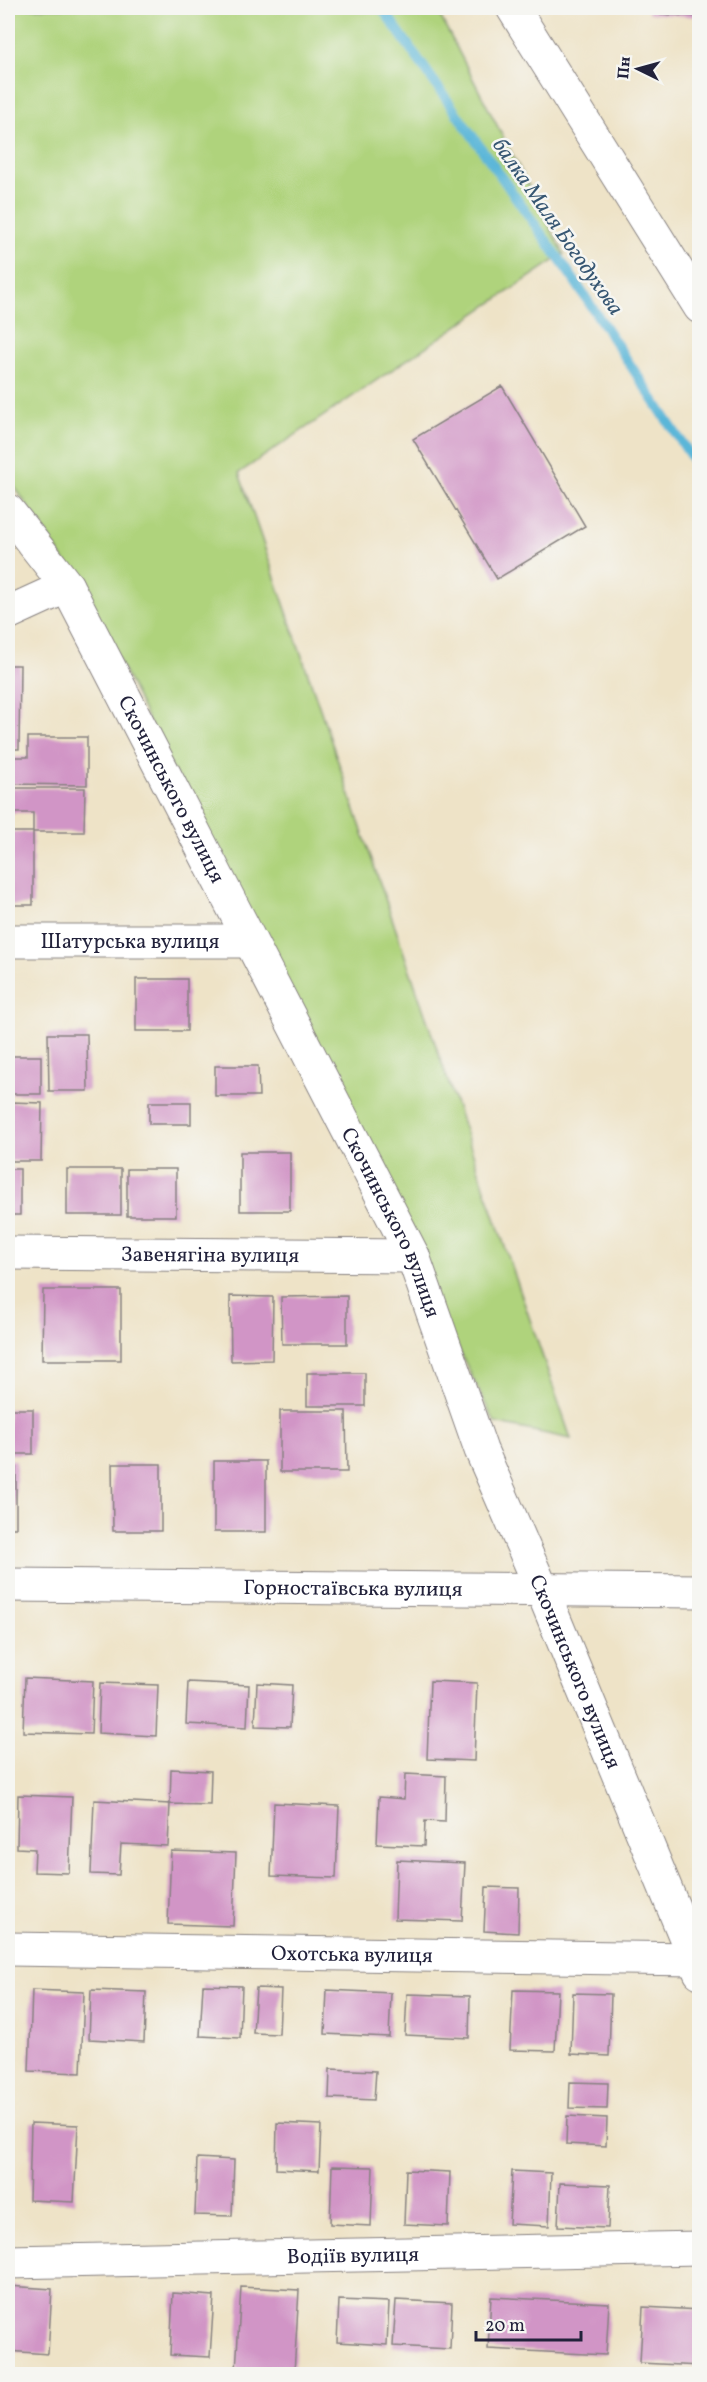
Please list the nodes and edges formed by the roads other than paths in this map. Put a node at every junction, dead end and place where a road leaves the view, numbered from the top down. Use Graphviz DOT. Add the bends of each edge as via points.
graph roads {
  1 [pos="513,8"];
  2 [pos="699,307"];
  3 [pos="8,511"];
  4 [pos="67,586"];
  5 [pos="8,613"];
  6 [pos="8,941"];
  7 [pos="250,941"];
  8 [pos="8,1253"];
  9 [pos="412,1256"];
  10 [pos="8,1585"];
  11 [pos="543,1592"];
  12 [pos="699,1592"];
  13 [pos="8,1950"];
  14 [pos="697,1965"];
  15 [pos="699,2248"];
  16 [pos="8,2262"];
  1 -- 2 [label="street"];
  3 -- 4 [label="street, Скочинського вулиця"];
  4 -- 5 [label="street"];
  4 -- 7 [label="street, Скочинського вулиця"];
  6 -- 7 [label="street, Шатурська вулиця"];
  7 -- 9 [label="street, Скочинського вулиця"];
  8 -- 9 [label="street, Завенягіна вулиця"];
  9 -- 11 [label="street, Скочинського вулиця" via="481,1450"];
  10 -- 11 [label="street, Горностаївська вулиця"];
  11 -- 12 [label="street, Горностаївська вулиця"];
  11 -- 14 [label="street, Скочинського вулиця"];
  13 -- 14 [label="street, Охотська вулиця"];
  15 -- 16 [label="street, Водіїв вулиця"];
}
